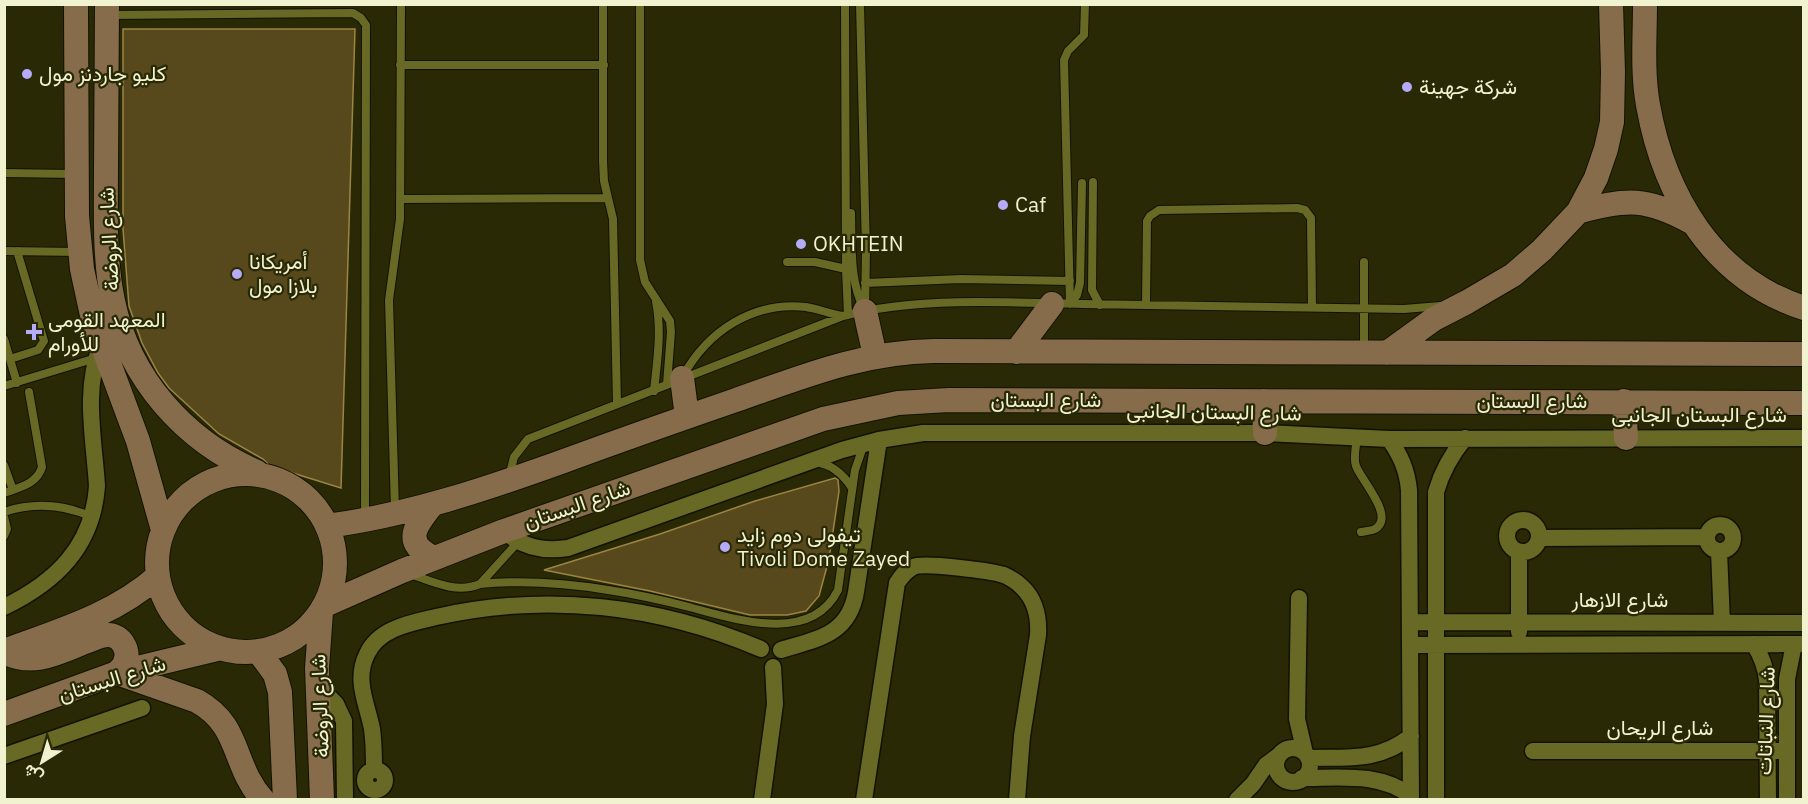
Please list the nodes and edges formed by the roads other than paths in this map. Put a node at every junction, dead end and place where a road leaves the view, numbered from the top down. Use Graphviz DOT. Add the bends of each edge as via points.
graph roads {
  1 [pos="76,4"];
  2 [pos="401,4"];
  3 [pos="603,4"];
  4 [pos="640,4"];
  5 [pos="844,4"];
  6 [pos="860,4"];
  7 [pos="1084,4"];
  8 [pos="1611,4"];
  9 [pos="1645,4"];
  10 [pos="106,10"];
  11 [pos="400,65"];
  12 [pos="604,65"];
  13 [pos="4,173"];
  14 [pos="77,174"];
  15 [pos="1093,182"];
  16 [pos="1082,183"];
  17 [pos="607,198"];
  18 [pos="400,199"];
  19 [pos="851,209"];
  20 [pos="1578,212"];
  21 [pos="1691,222"];
  22 [pos="4,251"];
  23 [pos="17,251"];
  24 [pos="80,252"];
  25 [pos="787,262"];
  26 [pos="1364,262"];
  27 [pos="846,269"];
  28 [pos="1070,281"];
  29 [pos="865,283"];
  30 [pos="656,302"];
  31 [pos="1467,302"];
  32 [pos="1061,304"];
  33 [pos="1100,304"];
  34 [pos="1146,305"];
  35 [pos="1312,307"];
  36 [pos="1364,308"];
  37 [pos="1803,308"];
  38 [pos="852,314"];
  39 [pos="4,339"];
  40 [pos="98,351"];
  41 [pos="1016,352"];
  42 [pos="1375,353"];
  43 [pos="1803,354"];
  44 [pos="875,356"];
  45 [pos="10,359"];
  46 [pos="675,381"];
  47 [pos="17,382"];
  48 [pos="4,386"];
  49 [pos="654,391"];
  50 [pos="29,392"];
  51 [pos="1264,401"];
  52 [pos="1624,401"];
  53 [pos="617,403"];
  54 [pos="1803,403"];
  55 [pos="687,417"];
  56 [pos="1265,433"];
  57 [pos="1357,438"];
  58 [pos="1465,438"];
  59 [pos="1626,438"];
  60 [pos="1803,438"];
  61 [pos="1389,439"];
  62 [pos="872,441"];
  63 [pos="809,462"];
  64 [pos="4,465"];
  65 [pos="267,477"];
  66 [pos="509,480"];
  67 [pos="852,488"];
  68 [pos="9,492"];
  69 [pos="432,505"];
  70 [pos="4,512"];
  71 [pos="395,514"];
  72 [pos="4,517"];
  73 [pos="93,517"];
  74 [pos="366,520"];
  75 [pos="327,526"];
  76 [pos="163,530"];
  77 [pos="1361,532"];
  78 [pos="4,536"];
  79 [pos="511,536"];
  80 [pos="1707,537"];
  81 [pos="1539,538"];
  82 [pos="1719,551"];
  83 [pos="1519,552"];
  84 [pos="434,558"];
  85 [pos="402,571"];
  86 [pos="158,576"];
  87 [pos="480,585"];
  88 [pos="1299,598"];
  89 [pos="4,607"];
  90 [pos="323,608"];
  91 [pos="1410,622"];
  92 [pos="1436,622"];
  93 [pos="1519,622"];
  94 [pos="1722,623"];
  95 [pos="1803,623"];
  96 [pos="1754,644"];
  97 [pos="1799,644"];
  98 [pos="1410,645"];
  99 [pos="1436,645"];
  100 [pos="1519,645"];
  101 [pos="221,648"];
  102 [pos="761,649"];
  103 [pos="781,650"];
  104 [pos="4,651"];
  105 [pos="258,651"];
  106 [pos="773,667"];
  107 [pos="117,673"];
  108 [pos="318,686"];
  109 [pos="280,692"];
  110 [pos="142,708"];
  111 [pos="4,714"];
  112 [pos="1297,719"];
  113 [pos="1411,736"];
  114 [pos="1533,751"];
  115 [pos="1768,751"];
  116 [pos="1787,751"];
  117 [pos="1279,755"];
  118 [pos="4,756"];
  119 [pos="1306,756"];
  120 [pos="371,771"];
  121 [pos="346,772"];
  122 [pos="1294,779"];
  123 [pos="1254,784"];
  124 [pos="374,793"];
  125 [pos="345,794"];
  126 [pos="1411,798"];
  127 [pos="262,800"];
  128 [pos="285,800"];
  129 [pos="322,800"];
  130 [pos="762,800"];
  131 [pos="864,800"];
  132 [pos="1017,800"];
  133 [pos="1237,800"];
  134 [pos="1436,800"];
  135 [pos="1768,800"];
  136 [pos="1786,800"];
  1 -- 14 [label="street, شارع الروضة"];
  2 -- 11 [label="lane"];
  3 -- 12 [label="lane"];
  4 -- 30 [label="lane" via="640,260 641,272"];
  5 -- 27 [label="lane"];
  6 -- 29 [label="lane"];
  7 -- 28 [label="lane" via="1084,35 1064,60"];
  8 -- 20 [label="street" via="1612,122 1596,178"];
  9 -- 21 [label="street" via="1646,81 1655,140"];
  10 -- 65 [label="street, شارع الروضة" via="106,214 112,299 118,323 138,368 175,417 227,458"];
  10 -- 74 [label="lane" via="353,13 366,25"];
  11 -- 12 [label="lane"];
  11 -- 18 [label="lane"];
  12 -- 17 [label="lane" via="603,161"];
  13 -- 14 [label="lane"];
  14 -- 24 [label="street, شارع الروضة"];
  15 -- 33 [label="lane" via="1092,290"];
  16 -- 32 [label="lane" via="1080,283 1077,295"];
  17 -- 18 [label="lane"];
  17 -- 53 [label="lane" via="613,219"];
  18 -- 71 [label="lane" via="389,300"];
  19 -- 38 [label="lane" via="856,290"];
  20 -- 21 [label="street" via="1632,202 1668,209"];
  20 -- 31 [label="street" via="1513,275"];
  21 -- 37 [label="street" via="1722,260 1746,280 1767,294"];
  22 -- 23 [label="lane"];
  23 -- 24 [label="lane"];
  23 -- 45 [label="lane" via="44,341 39,350"];
  24 -- 40 [label="street, شارع الروضة"];
  25 -- 27 [label="lane" via="808,261"];
  26 -- 36 [label="lane"];
  27 -- 38 [label="lane"];
  28 -- 29 [label="lane" via="961,279"];
  28 -- 32 [label="lane"];
  29 -- 38 [label="lane"];
  30 -- 46 [label="lane" via="666,312 672,332"];
  30 -- 49 [label="lane" via="659,336"];
  31 -- 36 [label="lane" via="1420,308"];
  31 -- 42 [label="street"];
  32 -- 33 [label="lane"];
  32 -- 38 [label="lane" via="927,303"];
  32 -- 41 [label="street"];
  33 -- 34 [label="lane"];
  34 -- 35 [label="lane"];
  34 -- 35 [label="lane" via="1147,221 1154,213 1298,208 1311,218"];
  35 -- 36 [label="lane"];
  36 -- 42 [label="lane"];
  38 -- 44 [label="street"];
  38 -- 46 [label="lane"];
  38 -- 46 [label="lane" via="783,306 759,311 714,335"];
  39 -- 45 [label="lane"];
  40 -- 47 [label="lane"];
  40 -- 73 [label="street" via="90,390 97,486"];
  40 -- 76 [label="street, شارع الروضة" via="138,441"];
  41 -- 42 [label="street"];
  41 -- 44 [label="street"];
  42 -- 43 [label="street"];
  44 -- 55 [label="street" via="825,369"];
  45 -- 47 [label="lane"];
  46 -- 49 [label="lane"];
  46 -- 55 [label="street"];
  47 -- 48 [label="lane"];
  49 -- 53 [label="lane"];
  50 -- 68 [label="lane" via="42,467 33,482"];
  51 -- 52 [label="street, شارع البستان"];
  51 -- 56 [label="street"];
  51 -- 79 [label="street, شارع البستان" via="949,400 873,407 823,419"];
  52 -- 54 [label="street, شارع البستان"];
  52 -- 59 [label="street"];
  53 -- 66 [label="lane" via="528,439 514,457"];
  55 -- 66 [label="street"];
  56 -- 57 [label="street, شارع البستان الجانبى"];
  56 -- 62 [label="street, شارع البستان الجانبى" via="945,432"];
  57 -- 61 [label="street, شارع البستان الجانبى"];
  57 -- 77 [label="lane" via="1356,465 1381,513 1374,530"];
  58 -- 59 [label="street, شارع البستان الجانبى"];
  58 -- 61 [label="street, شارع البستان الجانبى"];
  58 -- 92 [label="street" via="1442,472 1436,492"];
  59 -- 60 [label="street, شارع البستان الجانبى"];
  61 -- 91 [label="street" via="1407,472"];
  62 -- 63 [label="street, شارع البستان الجانبى"];
  62 -- 67 [label="lane" via="857,460"];
  62 -- 103 [label="street" via="856,592 850,613 827,636"];
  63 -- 67 [label="lane" via="830,466"];
  63 -- 79 [label="street, شارع البستان الجانبى" via="568,548 547,550 527,546"];
  64 -- 68 [label="lane"];
  65 -- 75 [label="street" via="296,490"];
  65 -- 76 [label="street" via="236,474 205,483 180,503"];
  66 -- 69 [label="street"];
  67 -- 87 [label="lane" via="838,590 825,610 814,617 751,622 634,594 578,586"];
  69 -- 71 [label="street"];
  69 -- 84 [label="street" via="414,529 414,538 417,547"];
  70 -- 73 [label="lane" via="48,505"];
  71 -- 74 [label="street"];
  72 -- 78 [label="lane"];
  73 -- 89 [label="street" via="81,545 58,571 33,592"];
  74 -- 75 [label="street"];
  75 -- 90 [label="street" via="335,566"];
  76 -- 86 [label="street" via="158,547"];
  79 -- 84 [label="street, شارع البستان"];
  79 -- 87 [label="lane"];
  80 -- 81 [label="street"];
  80 -- 82 [label="street" via="1708,544"];
  80 -- 82 [label="street" via="1709,529 1716,525 1724,524 1731,529 1733,544"];
  81 -- 83 [label="street" via="1528,551"];
  81 -- 83 [label="street" via="1533,523 1517,520 1510,525 1507,541"];
  82 -- 94 [label="street"];
  83 -- 93 [label="street"];
  84 -- 85 [label="street, شارع البستان"];
  85 -- 87 [label="lane" via="462,589"];
  85 -- 90 [label="street, شارع البستان"];
  86 -- 101 [label="street" via="174,616 195,636"];
  86 -- 104 [label="street" via="139,593 103,613"];
  88 -- 112 [label="street"];
  90 -- 105 [label="street" via="293,638"];
  90 -- 108 [label="street, شارع الروضة" via="317,649"];
  91 -- 92 [label="street, شارع الازهار"];
  91 -- 98 [label="street"];
  92 -- 93 [label="street, شارع الازهار"];
  92 -- 99 [label="street"];
  93 -- 94 [label="street, شارع الازهار"];
  93 -- 100 [label="street"];
  94 -- 95 [label="street, شارع الازهار"];
  96 -- 97 [label="street"];
  96 -- 100 [label="street"];
  96 -- 115 [label="street, شارع النباتات" via="1766,668"];
  97 -- 116 [label="street, شارع النباتات" via="1788,668"];
  98 -- 99 [label="street"];
  98 -- 113 [label="street"];
  99 -- 100 [label="street"];
  99 -- 134 [label="street"];
  101 -- 105 [label="street"];
  101 -- 107 [label="street, شارع البستان"];
  102 -- 103 [label="street" via="770,644"];
  102 -- 106 [label="street" via="760,660"];
  102 -- 120 [label="street" via="680,620 624,609 567,604 482,608 398,627 376,641 363,664 362,691 372,731"];
  103 -- 106 [label="street" via="781,661"];
  104 -- 107 [label="street" via="19,658 43,658 112,635 123,642 127,655"];
  105 -- 109 [label="street, شارع الروضة" via="275,674"];
  106 -- 130 [label="street" via="775,704"];
  107 -- 111 [label="street, شارع البستان"];
  107 -- 127 [label="street" via="210,707 228,728 247,777"];
  108 -- 109 [label="street" via="294,685"];
  108 -- 121 [label="street" via="336,704 344,722"];
  108 -- 129 [label="street, شارع الروضة"];
  109 -- 128 [label="street, شارع الروضة"];
  110 -- 118 [label="street"];
  112 -- 117 [label="street"];
  112 -- 119 [label="street"];
  113 -- 119 [label="street" via="1396,747 1370,756"];
  113 -- 126 [label="street"];
  114 -- 115 [label="street, شارع الريحان"];
  115 -- 116 [label="street, شارع الريحان"];
  115 -- 135 [label="street, شارع النباتات"];
  116 -- 136 [label="street, شارع النباتات"];
  117 -- 119 [label="street" via="1292,748"];
  117 -- 122 [label="street" via="1278,773"];
  117 -- 123 [label="street" via="1261,771"];
  119 -- 122 [label="street" via="1309,770"];
  120 -- 121 [label="street"];
  120 -- 124 [label="street" via="382,772 386,779"];
  121 -- 125 [label="street"];
  122 -- 123 [label="street"];
  122 -- 126 [label="street" via="1370,778 1396,786"];
  123 -- 133 [label="street"];
  124 -- 125 [label="street"];
  131 -- 132 [label="street" via="897,584 906,571 927,565 1003,575 1024,589 1036,610 1038,635 1022,736"];
}
